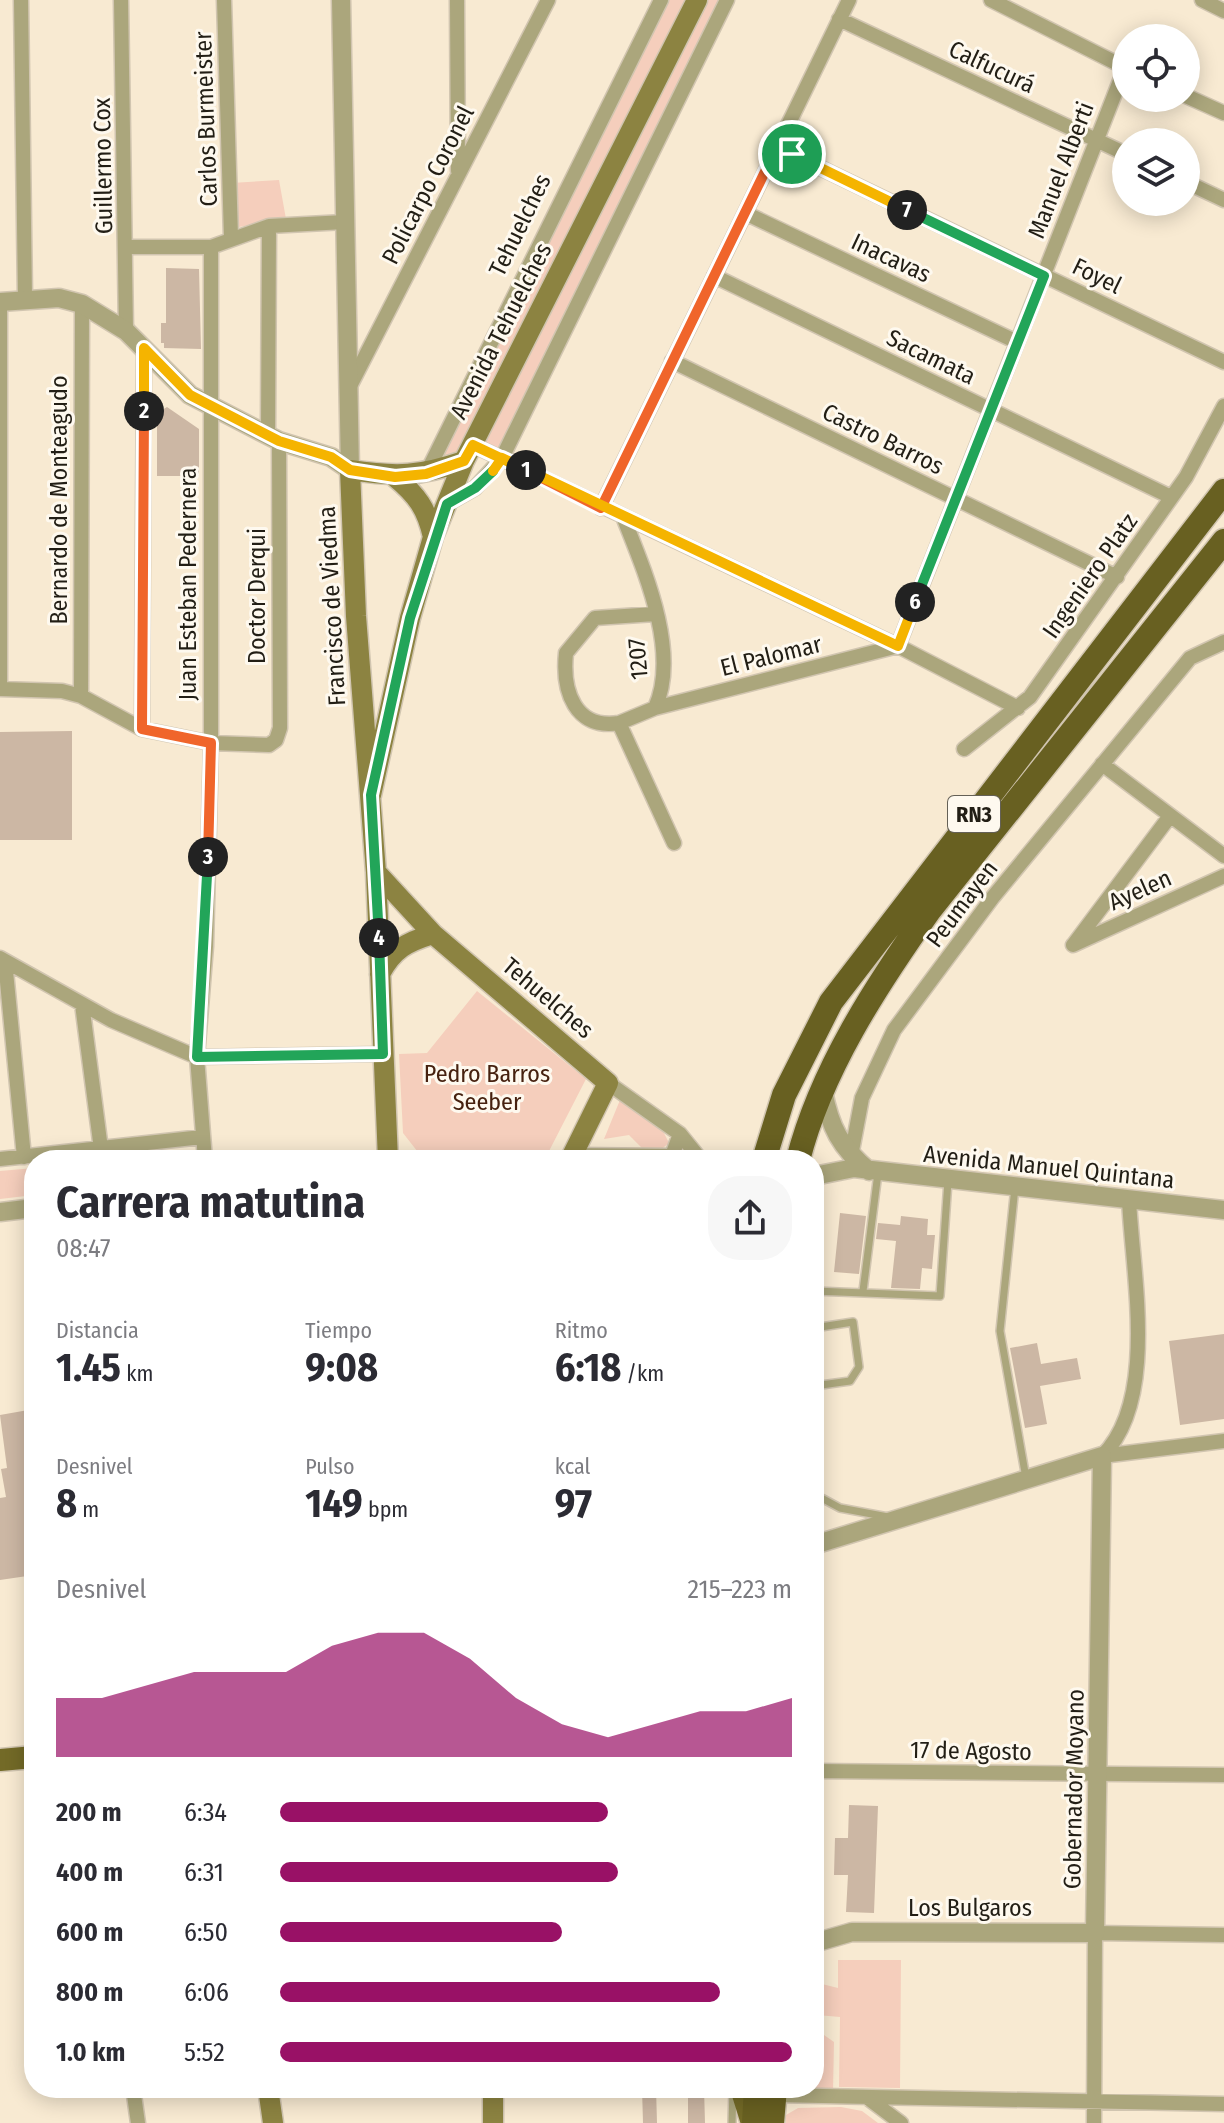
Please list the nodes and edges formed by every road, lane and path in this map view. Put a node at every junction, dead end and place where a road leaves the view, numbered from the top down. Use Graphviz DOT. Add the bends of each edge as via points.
graph roads {
  1 [pos="21,0"];
  2 [pos="121,0"];
  3 [pos="224,0"];
  4 [pos="341,0"];
  5 [pos="457,0"];
  6 [pos="530,0"];
  7 [pos="661,0"];
  8 [pos="697,0"];
  9 [pos="727,0"];
  10 [pos="849,0"];
  11 [pos="991,0"];
  12 [pos="1206,1"];
  13 [pos="546,4"];
  14 [pos="1224,11"];
  15 [pos="839,19"];
  16 [pos="1112,61"];
  17 [pos="1200,102"];
  18 [pos="1112,103"];
  19 [pos="1224,113"];
  20 [pos="1097,141"];
  21 [pos="777,147"];
  22 [pos="1112,148"];
  23 [pos="458,174"];
  24 [pos="1200,189"];
  25 [pos="1224,200"];
  26 [pos="745,213"];
  27 [pos="345,222"];
  28 [pos="269,226"];
  29 [pos="231,237"];
  30 [pos="126,247"];
  31 [pos="211,247"];
  32 [pos="714,276"];
  33 [pos="1044,276"];
  34 [pos="25,298"];
  35 [pos="0,302"];
  36 [pos="82,304"];
  37 [pos="126,331"];
  38 [pos="1017,342"];
  39 [pos="144,348"];
  40 [pos="672,361"];
  41 [pos="1224,362"];
  42 [pos="348,390"];
  43 [pos="1224,406"];
  44 [pos="209,407"];
  45 [pos="991,410"];
  46 [pos="274,438"];
  47 [pos="469,453"];
  48 [pos="502,458"];
  49 [pos="350,470"];
  50 [pos="426,474"];
  51 [pos="395,477"];
  52 [pos="1224,491"];
  53 [pos="1171,497"];
  54 [pos="956,499"];
  55 [pos="447,504"];
  56 [pos="601,508"];
  57 [pos="624,519"];
  58 [pos="433,537"];
  59 [pos="1224,541"];
  60 [pos="1117,577"];
  61 [pos="655,614"];
  62 [pos="898,646"];
  63 [pos="1222,646"];
  64 [pos="0,689"];
  65 [pos="81,696"];
  66 [pos="655,708"];
  67 [pos="1018,708"];
  68 [pos="619,723"];
  69 [pos="142,729"];
  70 [pos="211,743"];
  71 [pos="964,749"];
  72 [pos="1102,764"];
  73 [pos="371,795"];
  74 [pos="1170,816"];
  75 [pos="674,843"];
  76 [pos="1224,856"];
  77 [pos="376,872"];
  78 [pos="1224,876"];
  79 [pos="433,934"];
  80 [pos="2,959"];
  81 [pos="380,974"];
  82 [pos="82,1004"];
  83 [pos="383,1054"];
  84 [pos="197,1057"];
  85 [pos="608,1083"];
  86 [pos="823,1091"];
  87 [pos="680,1134"];
  88 [pos="202,1137"];
  89 [pos="386,1139"];
  90 [pos="101,1149"];
  91 [pos="91,1150"];
  92 [pos="204,1150"];
  93 [pos="387,1150"];
  94 [pos="394,1150"];
  95 [pos="575,1150"];
  96 [pos="674,1150"];
  97 [pos="693,1150"];
  98 [pos="767,1150"];
  99 [pos="802,1150"];
  100 [pos="851,1156"];
  101 [pos="24,1157"];
  102 [pos="0,1159"];
  103 [pos="873,1172"];
  104 [pos="824,1173"];
  105 [pos="949,1180"];
  106 [pos="1015,1187"];
  107 [pos="1129,1199"];
  108 [pos="24,1209"];
  109 [pos="1224,1210"];
  110 [pos="0,1212"];
  111 [pos="824,1291"];
  112 [pos="863,1291"];
  113 [pos="824,1326"];
  114 [pos="824,1385"];
  115 [pos="1121,1425"];
  116 [pos="1224,1441"];
  117 [pos="1134,1452"];
  118 [pos="1102,1456"];
  119 [pos="1027,1480"];
  120 [pos="824,1499"];
  121 [pos="902,1520"];
  122 [pos="824,1542"];
  123 [pos="24,1758"];
  124 [pos="0,1760"];
  125 [pos="824,1771"];
  126 [pos="1098,1774"];
  127 [pos="1224,1775"];
  128 [pos="1095,1933"];
  129 [pos="1224,1935"];
  130 [pos="824,1940"];
  131 [pos="824,2095"];
  132 [pos="134,2098"];
  133 [pos="269,2098"];
  134 [pos="493,2098"];
  135 [pos="733,2098"];
  136 [pos="744,2098"];
  137 [pos="764,2098"];
  138 [pos="769,2098"];
  139 [pos="869,2099"];
  140 [pos="1093,2104"];
  141 [pos="1224,2104"];
  142 [pos="138,2123"];
  143 [pos="273,2123"];
  144 [pos="493,2123"];
  145 [pos="732,2123"];
  146 [pos="753,2123"];
  147 [pos="772,2123"];
  148 [pos="901,2123"];
  149 [pos="1094,2123"];
  1 -- 34 [label="street"];
  2 -- 30 [label="street, Guillermo Cox"];
  3 -- 29 [label="street, Carlos Burmeister"];
  4 -- 27 [label="street, Francisco de Viedma"];
  5 -- 23 [label="street"];
  6 -- 13 [label="street"];
  7 -- 50 [label="street, Tehuelches"];
  8 -- 47 [label="main road, Avenida Tehuelches"];
  9 -- 48 [label="street"];
  10 -- 15 [label="street"];
  11 -- 16 [label="street"];
  12 -- 14 [label="street"];
  13 -- 23 [label="street, Policarpo Coronel"];
  15 -- 20 [label="street, Calfucurá"];
  15 -- 21 [label="street"];
  17 -- 19 [label="street"];
  18 -- 20 [label="street, Manuel Alberti"];
  20 -- 22 [label="street, Calfucurá"];
  20 -- 33 [label="street, Manuel Alberti"];
  21 -- 26 [label="street"];
  21 -- 33 [label="street, Foyel"];
  23 -- 42 [label="street, Policarpo Coronel"];
  24 -- 25 [label="street"];
  26 -- 32 [label="street"];
  26 -- 38 [label="street, Inacavas"];
  27 -- 28 [label="street"];
  27 -- 42 [label="street, Francisco de Viedma"];
  28 -- 29 [label="street"];
  28 -- 46 [label="street, Doctor Derqui"];
  29 -- 31 [label="street"];
  30 -- 31 [label="street"];
  30 -- 37 [label="street, Guillermo Cox"];
  31 -- 44 [label="street, Juan Esteban Pedernera"];
  32 -- 40 [label="street"];
  32 -- 45 [label="street, Sacamata"];
  33 -- 38 [label="street, Manuel Alberti"];
  33 -- 41 [label="street, Foyel"];
  34 -- 35 [label="street"];
  34 -- 36 [label="street"];
  35 -- 64 [label="street"];
  36 -- 37 [label="street"];
  36 -- 65 [label="street, Bernardo de Monteagudo"];
  37 -- 39 [label="street"];
  38 -- 45 [label="street, Manuel Alberti"];
  39 -- 44 [label="street"];
  39 -- 69 [label="street"];
  40 -- 54 [label="street, Castro Barros"];
  40 -- 56 [label="street"];
  42 -- 49 [label="street, Francisco de Viedma"];
  43 -- 53 [label="street, Ingeniero Platz"];
  44 -- 46 [label="street"];
  44 -- 70 [label="street, Juan Esteban Pedernera"];
  45 -- 53 [label="street, Sacamata"];
  45 -- 54 [label="street, Manuel Alberti"];
  46 -- 49 [label="street" via="331,457"];
  46 -- 70 [label="street, Doctor Derqui" via="280,728 269,745"];
  47 -- 48 [label="street"];
  47 -- 50 [label="main road"];
  47 -- 55 [label="main road, Avenida Tehuelches"];
  48 -- 55 [label="street" via="475,488"];
  48 -- 56 [label="street"];
  49 -- 51 [label="main road"];
  49 -- 73 [label="main road, Francisco de Viedma"];
  50 -- 51 [label="main road"];
  51 -- 58 [label="main road" via="421,503"];
  52 -- 98 [label="highway, RN3" via="831,1002 784,1095"];
  53 -- 60 [label="street, Ingeniero Platz"];
  54 -- 60 [label="street, Castro Barros"];
  54 -- 62 [label="street, Manuel Alberti"];
  55 -- 58 [label="main road, Avenida Tehuelches"];
  56 -- 57 [label="street"];
  57 -- 61 [label="street, 1207"];
  57 -- 62 [label="street"];
  58 -- 73 [label="main road, Avenida Tehuelches"];
  59 -- 86 [label="highway, RN3" via="929,911 889,967"];
  60 -- 67 [label="street, Ingeniero Platz"];
  61 -- 66 [label="street, 1207" via="665,668"];
  61 -- 68 [label="street, 1207" via="595,618 566,653 568,699 590,722"];
  62 -- 66 [label="street, El Palomar"];
  62 -- 67 [label="street"];
  63 -- 72 [label="street, Peumayen" via="1205,648 1190,658"];
  64 -- 65 [label="street"];
  65 -- 69 [label="street"];
  66 -- 68 [label="street, 1207"];
  67 -- 71 [label="street, Ingeniero Platz"];
  68 -- 75 [label="street"];
  69 -- 70 [label="street"];
  70 -- 84 [label="street, Juan Esteban Pedernera" via="206,946"];
  72 -- 74 [label="street"];
  72 -- 100 [label="street, Peumayen" via="894,1030 862,1098"];
  73 -- 77 [label="main road, Francisco de Viedma"];
  74 -- 76 [label="street"];
  74 -- 78 [label="street, Ayelen" via="1073,945"];
  77 -- 79 [label="main road, Tehuelches"];
  77 -- 81 [label="main road, Francisco de Viedma"];
  79 -- 81 [label="main road" via="390,954"];
  79 -- 85 [label="main road, Tehuelches"];
  80 -- 82 [label="street"];
  80 -- 101 [label="street"];
  81 -- 83 [label="main road, Francisco de Viedma"];
  82 -- 84 [label="street"];
  82 -- 90 [label="street"];
  83 -- 84 [label="street"];
  83 -- 89 [label="main road, Francisco de Viedma"];
  84 -- 88 [label="street, Juan Esteban Pedernera"];
  85 -- 87 [label="street, Tehuelches"];
  85 -- 95 [label="main road"];
  86 -- 99 [label="highway, RN3"];
  86 -- 100 [label="street" via="834,1133"];
  87 -- 96 [label="street"];
  87 -- 97 [label="street, Tehuelches"];
  88 -- 90 [label="street"];
  88 -- 92 [label="street, Juan Esteban Pedernera"];
  89 -- 93 [label="main road, Francisco de Viedma"];
  89 -- 94 [label="main road"];
  90 -- 91 [label="street"];
  100 -- 103 [label="street"];
  101 -- 102 [label="street"];
  103 -- 104 [label="street, Avenida Manuel Quintana"];
  103 -- 105 [label="street, Avenida Manuel Quintana"];
  103 -- 112 [label="lane"];
  105 -- 106 [label="street, Avenida Manuel Quintana"];
  105 -- 112 [label="lane" via="940,1296"];
  106 -- 107 [label="street, Avenida Manuel Quintana"];
  106 -- 119 [label="lane" via="1000,1331"];
  107 -- 109 [label="street, Avenida Manuel Quintana"];
  107 -- 115 [label="street" via="1140,1355"];
  108 -- 110 [label="street"];
  111 -- 112 [label="lane"];
  113 -- 114 [label="lane" via="853,1322 859,1367 850,1381"];
  115 -- 117 [label="street"];
  115 -- 118 [label="street"];
  116 -- 117 [label="street"];
  117 -- 118 [label="street"];
  118 -- 119 [label="street"];
  118 -- 126 [label="street, Gobernador Moyano"];
  119 -- 121 [label="street"];
  120 -- 121 [label="lane" via="840,1508"];
  121 -- 122 [label="street"];
  123 -- 124 [label="main road"];
  125 -- 126 [label="street, 17 de Agosto"];
  126 -- 127 [label="street, 17 de Agosto"];
  126 -- 128 [label="street, Gobernador Moyano"];
  128 -- 129 [label="street, Los Bulgaros"];
  128 -- 130 [label="street, Los Bulgaros" via="852,1932"];
  128 -- 140 [label="street, Gobernador Moyano"];
  131 -- 139 [label="street"];
  132 -- 142 [label="street"];
  133 -- 143 [label="main road"];
  134 -- 144 [label="main road"];
  135 -- 145 [label="lane"];
  136 -- 146 [label="main road"];
  137 -- 146 [label="highway"];
  138 -- 147 [label="highway"];
  139 -- 140 [label="street"];
  139 -- 148 [label="street"];
  140 -- 141 [label="street"];
  140 -- 149 [label="street, Gobernador Moyano"];
}
